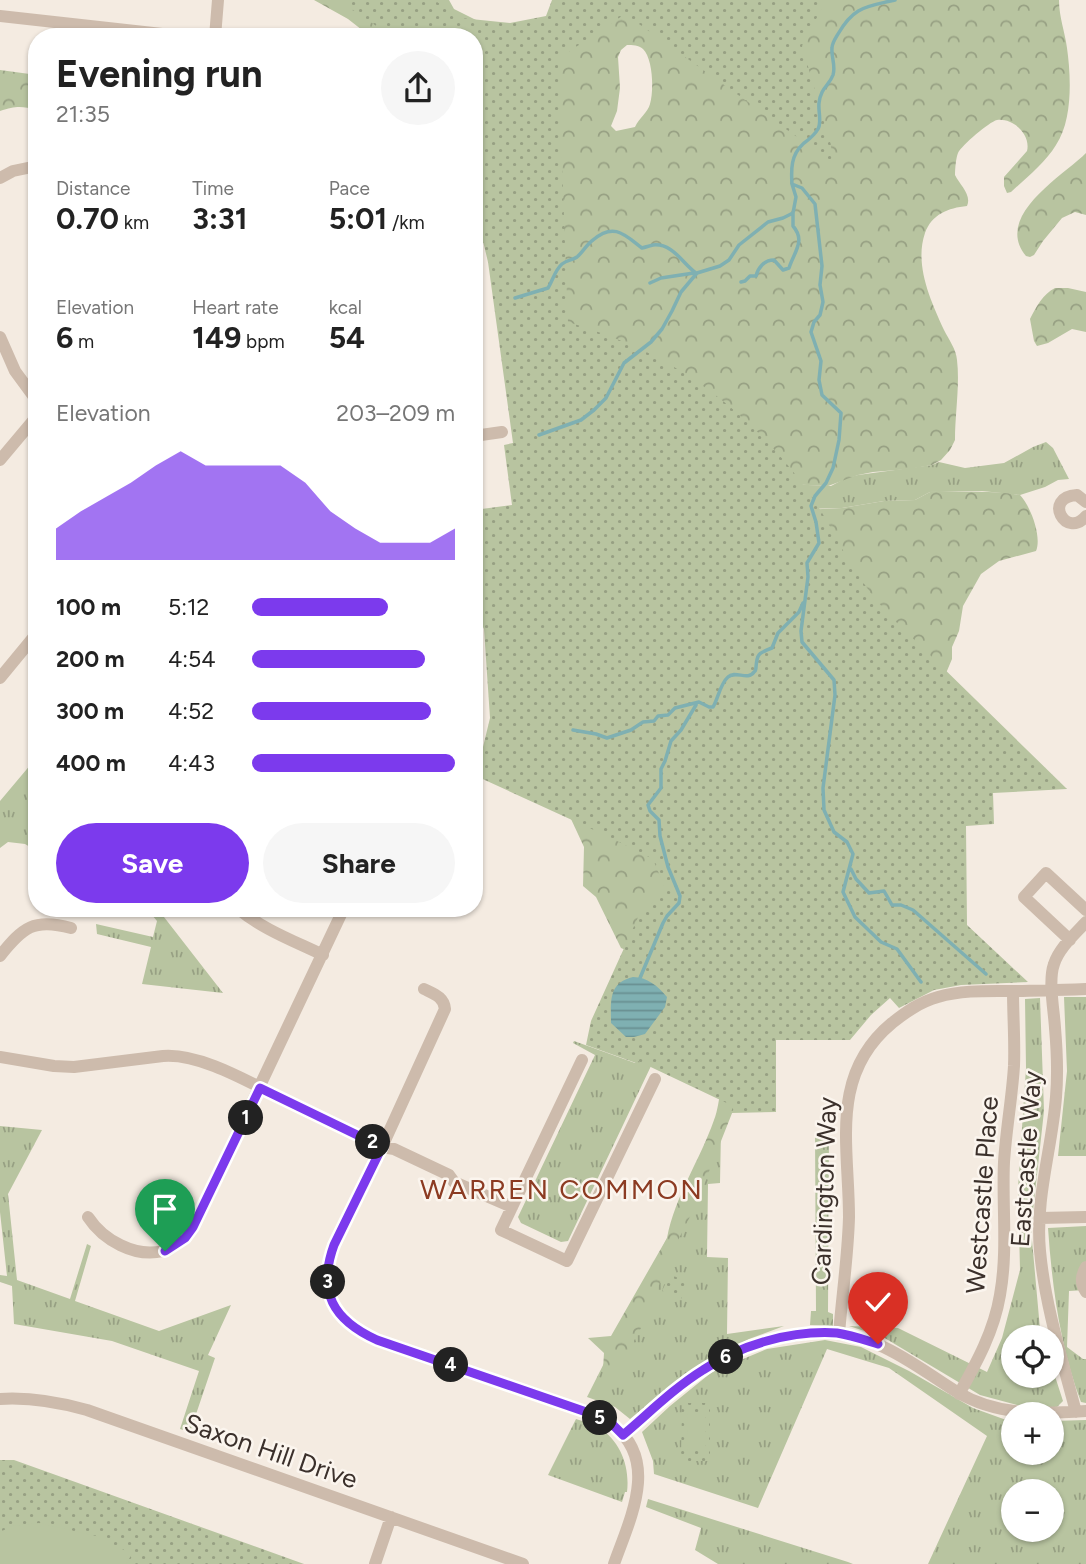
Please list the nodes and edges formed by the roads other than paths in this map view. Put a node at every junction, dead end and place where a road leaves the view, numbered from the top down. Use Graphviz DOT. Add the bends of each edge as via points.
graph roads {
  1 [pos="218,0"];
  2 [pos="0,16"];
  3 [pos="108,28"];
  4 [pos="216,28"];
  5 [pos="28,168"];
  6 [pos="0,178"];
  7 [pos="0,337"];
  8 [pos="28,389"];
  9 [pos="28,427"];
  10 [pos="502,432"];
  11 [pos="483,435"];
  12 [pos="0,460"];
  13 [pos="1086,502"];
  14 [pos="1084,521"];
  15 [pos="28,644"];
  16 [pos="0,678"];
  17 [pos="1086,910"];
  18 [pos="248,917"];
  19 [pos="340,917"];
  20 [pos="1086,922"];
  21 [pos="71,928"];
  22 [pos="1070,940"];
  23 [pos="323,955"];
  24 [pos="0,956"];
  25 [pos="424,989"];
  26 [pos="1086,989"];
  27 [pos="1053,990"];
  28 [pos="1013,991"];
  29 [pos="0,1057"];
  30 [pos="582,1060"];
  31 [pos="655,1079"];
  32 [pos="260,1088"];
  33 [pos="382,1147"];
  34 [pos="512,1208"];
  35 [pos="88,1217"];
  36 [pos="1086,1217"];
  37 [pos="1040,1218"];
  38 [pos="1086,1267"];
  39 [pos="1086,1292"];
  40 [pos="839,1334"];
  41 [pos="960,1394"];
  42 [pos="0,1399"];
  43 [pos="1081,1411"];
  44 [pos="623,1435"];
  45 [pos="391,1517"];
  46 [pos="375,1564"];
  47 [pos="523,1564"];
  48 [pos="614,1564"];
  1 -- 4 [label="street"];
  2 -- 3 [label="street"];
  5 -- 6 [label="street"];
  7 -- 8 [label="street"];
  9 -- 12 [label="street"];
  10 -- 11 [label="street"];
  13 -- 14 [label="street" via="1077,495 1068,496 1059,506 1068,523"];
  15 -- 16 [label="street"];
  17 -- 22 [label="street" via="1046,873 1024,897"];
  18 -- 23 [label="street"];
  19 -- 23 [label="street"];
  20 -- 22 [label="street, Eastcastle Way"];
  21 -- 24 [label="street" via="44,923 32,926 13,939"];
  22 -- 27 [label="street, Eastcastle Way" via="1054,965"];
  23 -- 32 [label="street"];
  25 -- 33 [label="street" via="441,998 445,1009"];
  26 -- 27 [label="street, Cardington Way"];
  27 -- 28 [label="street, Cardington Way"];
  27 -- 37 [label="street, Eastcastle Way" via="1056,1098"];
  28 -- 40 [label="street, Cardington Way" via="972,991 928,1000 886,1028 857,1067 847,1107 849,1223"];
  28 -- 41 [label="street, Westcastle Place" via="1014,1065 1003,1178 1002,1286 989,1338"];
  29 -- 32 [label="street" via="74,1067 176,1055 200,1060"];
  30 -- 34 [label="street"];
  31 -- 34 [label="street" via="567,1261 501,1230"];
  32 -- 33 [label="street"];
  32 -- 35 [label="street" via="193,1227 176,1245 165,1251 142,1252 106,1238"];
  33 -- 34 [label="street"];
  33 -- 44 [label="street" via="329,1259 336,1311 359,1332 377,1340 595,1415"];
  36 -- 37 [label="street"];
  37 -- 43 [label="street, Eastcastle Way" via="1044,1285"];
  38 -- 39 [label="street" via="1081,1276"];
  40 -- 41 [label="street" via="878,1344"];
  40 -- 44 [label="street" via="779,1338 729,1355 678,1387"];
  41 -- 43 [label="street" via="1005,1411"];
  42 -- 45 [label="street, Saxon Hill Drive" via="36,1399 87,1410"];
  44 -- 48 [label="street" via="632,1448 639,1479"];
  45 -- 46 [label="street"];
  45 -- 47 [label="street, Saxon Hill Drive"];
}
